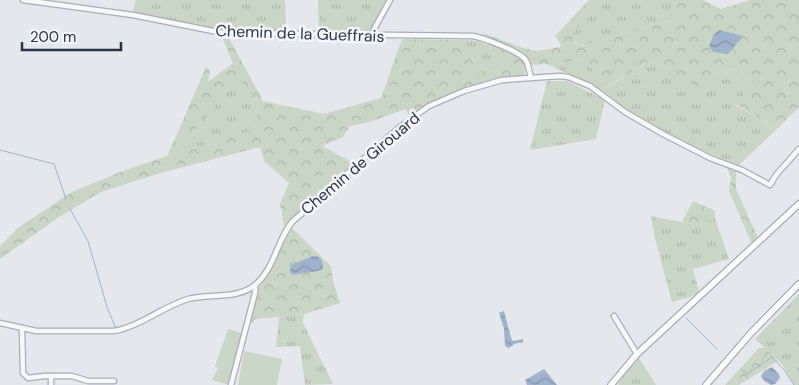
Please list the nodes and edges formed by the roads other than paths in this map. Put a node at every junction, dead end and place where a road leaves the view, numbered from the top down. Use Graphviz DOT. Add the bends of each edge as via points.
graph roads {
  1 [pos="23,0"];
  2 [pos="390,0"];
  3 [pos="371,36"];
  4 [pos="531,78"];
  5 [pos="799,149"];
  6 [pos="799,204"];
  7 [pos="799,284"];
  8 [pos="255,286"];
  9 [pos="614,316"];
  10 [pos="0,324"];
  11 [pos="22,329"];
  12 [pos="637,354"];
  13 [pos="52,376"];
  14 [pos="114,381"];
  15 [pos="52,385"];
  16 [pos="231,385"];
  17 [pos="612,385"];
  18 [pos="706,385"];
  1 -- 3 [label="street, Chemin de la Gueffrais" via="133,14 223,33"];
  2 -- 3 [label="street"];
  3 -- 4 [label="street, Chemin de la Gueffrais" via="480,38 522,56"];
  4 -- 5 [label="street, Chemin de Girouard" via="560,76 576,80 663,134 770,186"];
  4 -- 8 [label="street, Chemin de Girouard" via="502,80 464,91 429,106 413,117 292,222 269,268"];
  6 -- 12 [label="main road"];
  7 -- 18 [label="main road"];
  8 -- 11 [label="street" via="237,294 196,297 170,306 126,329 36,332"];
  8 -- 16 [label="street" via="256,293"];
  9 -- 12 [label="street"];
  10 -- 11 [label="street"];
  11 -- 13 [label="street" via="25,376"];
  12 -- 17 [label="main road"];
  13 -- 14 [label="street"];
  13 -- 15 [label="street"];
}
